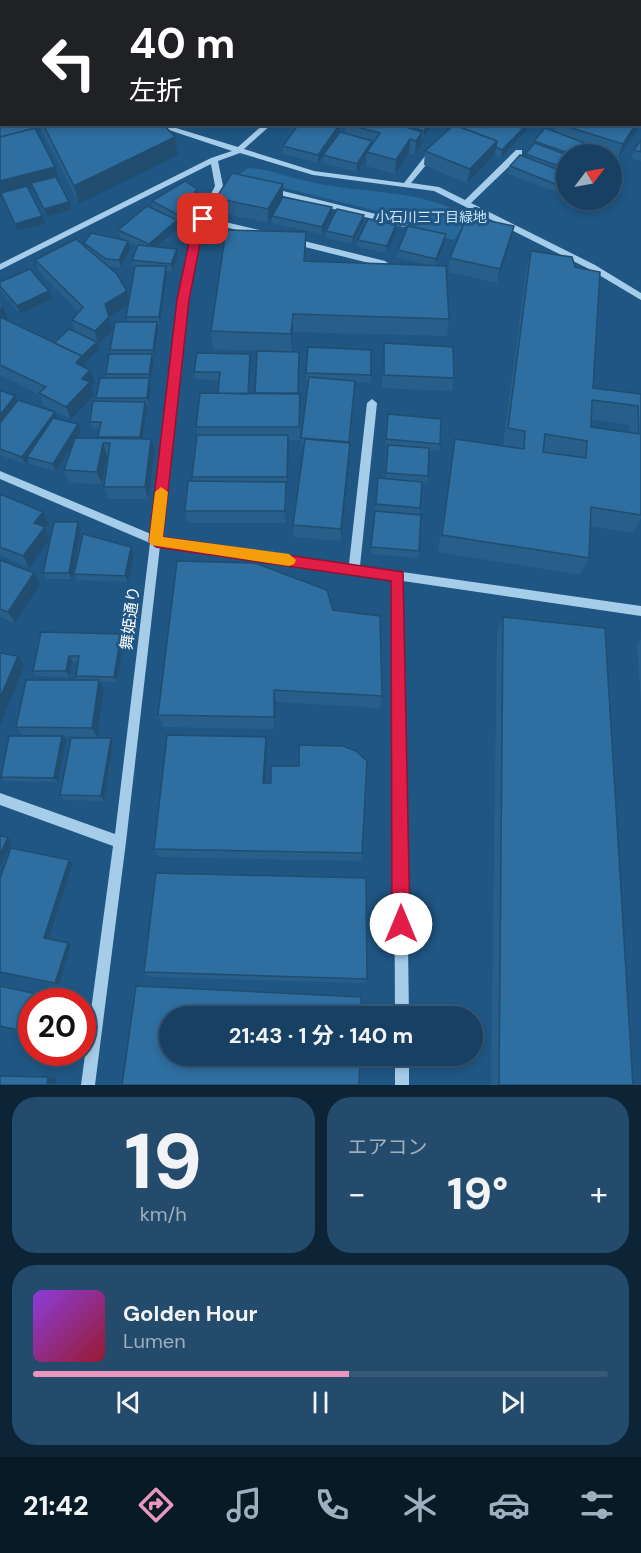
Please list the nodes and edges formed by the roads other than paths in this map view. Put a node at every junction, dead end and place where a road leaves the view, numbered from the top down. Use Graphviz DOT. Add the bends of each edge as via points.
graph roads {
  1 [pos="160,126"];
  2 [pos="267,126"];
  3 [pos="442,142"];
  4 [pos="238,151"];
  5 [pos="519,152"];
  6 [pos="214,160"];
  7 [pos="407,184"];
  8 [pos="261,188"];
  9 [pos="468,203"];
  10 [pos="203,219"];
  11 [pos="404,224"];
  12 [pos="271,235"];
  13 [pos="283,238"];
  14 [pos="385,264"];
  15 [pos="0,267"];
  16 [pos="641,297"];
  17 [pos="372,403"];
  18 [pos="0,475"];
  19 [pos="156,541"];
  20 [pos="354,570"];
  21 [pos="398,576"];
  22 [pos="641,611"];
  23 [pos="0,799"];
  24 [pos="120,842"];
  25 [pos="402,1006"];
  26 [pos="402,1066"];
  27 [pos="88,1085"];
  28 [pos="402,1085"];
  1 -- 4 [label="street"];
  2 -- 4 [label="street"];
  3 -- 7 [label="street"];
  4 -- 6 [label="street"];
  4 -- 7 [label="street" via="313,173"];
  5 -- 9 [label="street"];
  6 -- 10 [label="street, 舞姫通り" via="223,178"];
  6 -- 15 [label="street"];
  7 -- 9 [label="street" via="436,189"];
  8 -- 11 [label="street"];
  9 -- 16 [label="street"];
  10 -- 12 [label="street"];
  10 -- 19 [label="street, 舞姫通り" via="196,233 183,300"];
  13 -- 14 [label="street"];
  17 -- 20 [label="street"];
  18 -- 19 [label="street"];
  19 -- 20 [label="street"];
  19 -- 24 [label="street, 舞姫通り"];
  20 -- 21 [label="street"];
  21 -- 22 [label="street"];
  21 -- 25 [label="street"];
  23 -- 24 [label="street"];
  24 -- 27 [label="street, 舞姫通り"];
  26 -- 28 [label="street"];
}
